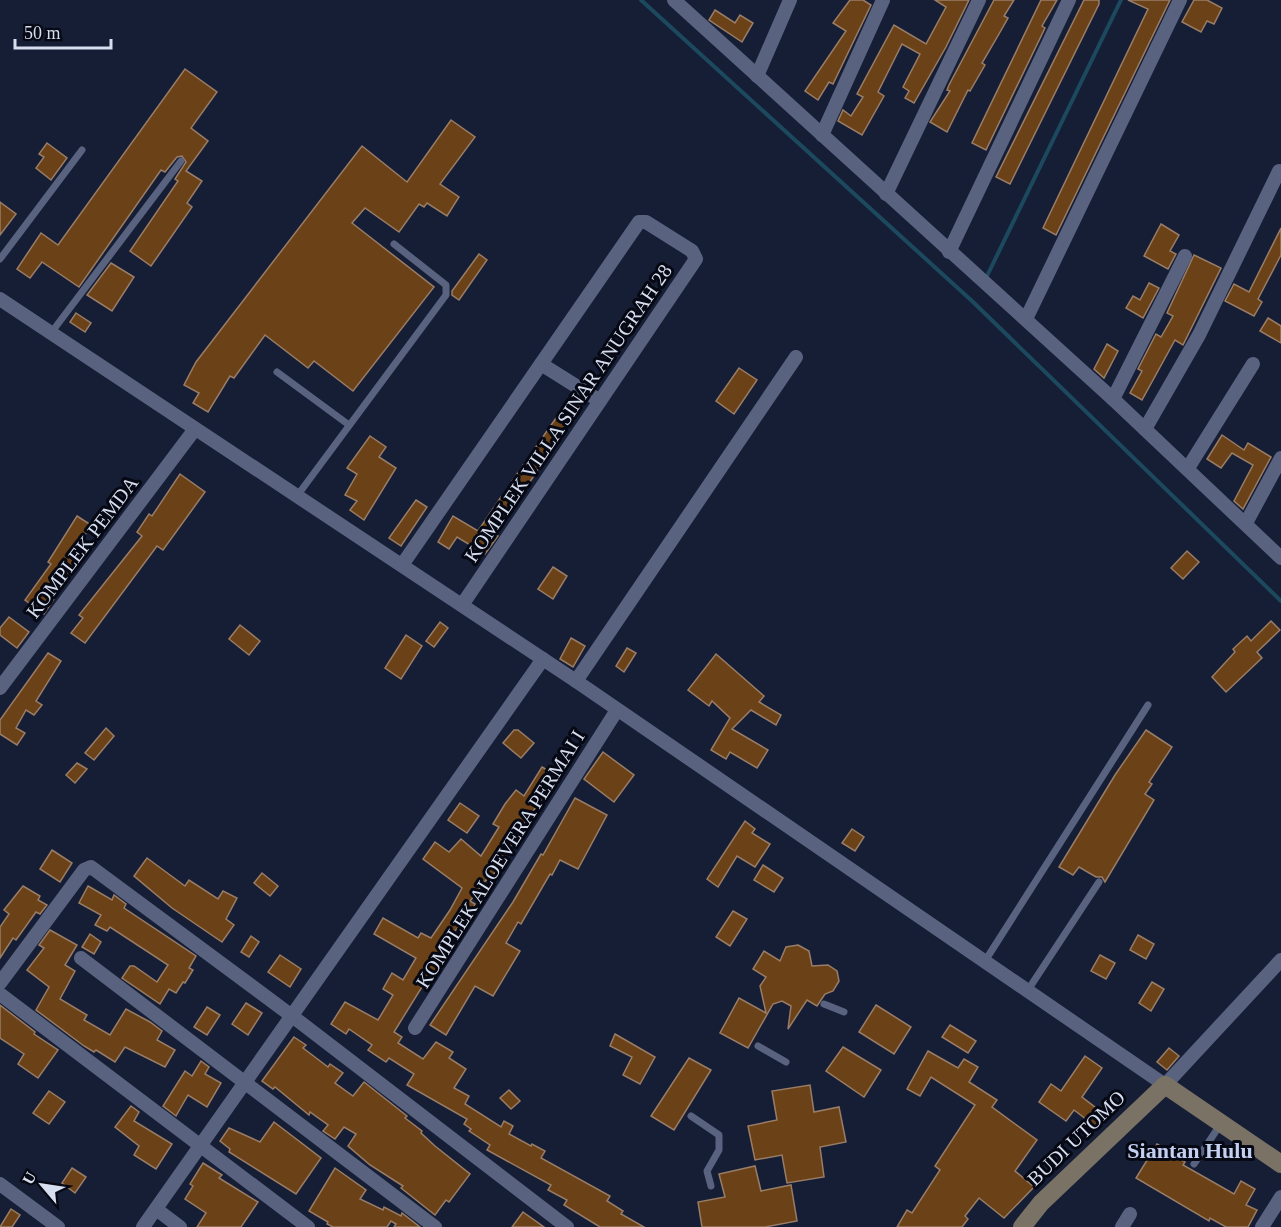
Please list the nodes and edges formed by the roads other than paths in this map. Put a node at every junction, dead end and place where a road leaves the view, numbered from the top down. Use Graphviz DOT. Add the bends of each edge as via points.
graph roads {
  1 [pos="790,0"];
  2 [pos="883,0"];
  3 [pos="979,0"];
  4 [pos="1069,0"];
  5 [pos="1180,0"];
  6 [pos="679,2"];
  7 [pos="757,76"];
  8 [pos="822,135"];
  9 [pos="82,150"];
  10 [pos="182,161"];
  11 [pos="1279,171"];
  12 [pos="886,194"];
  13 [pos="394,244"];
  14 [pos="949,252"];
  15 [pos="1185,256"];
  16 [pos="0,259"];
  17 [pos="0,299"];
  18 [pos="1026,319"];
  19 [pos="51,333"];
  20 [pos="796,357"];
  21 [pos="541,364"];
  22 [pos="1253,364"];
  23 [pos="277,372"];
  24 [pos="1113,399"];
  25 [pos="600,401"];
  26 [pos="349,425"];
  27 [pos="195,429"];
  28 [pos="1145,429"];
  29 [pos="1281,458"];
  30 [pos="1188,468"];
  31 [pos="297,496"];
  32 [pos="1246,523"];
  33 [pos="1281,558"];
  34 [pos="402,565"];
  35 [pos="462,605"];
  36 [pos="543,659"];
  37 [pos="576,681"];
  38 [pos="0,688"];
  39 [pos="1148,705"];
  40 [pos="617,710"];
  41 [pos="1099,882"];
  42 [pos="81,958"];
  43 [pos="1281,960"];
  44 [pos="985,961"];
  45 [pos="0,983"];
  46 [pos="1028,990"];
  47 [pos="0,994"];
  48 [pos="824,1004"];
  49 [pos="844,1012"];
  50 [pos="292,1016"];
  51 [pos="415,1028"];
  52 [pos="758,1046"];
  53 [pos="786,1062"];
  54 [pos="245,1080"];
  55 [pos="1165,1085"];
  56 [pos="691,1116"];
  57 [pos="1221,1123"];
  58 [pos="199,1146"];
  59 [pos="1194,1164"];
  60 [pos="1281,1164"];
  61 [pos="0,1184"];
  62 [pos="711,1186"];
  63 [pos="1281,1197"];
  64 [pos="156,1209"];
  65 [pos="1130,1214"];
  66 [pos="54,1226"];
  67 [pos="143,1227"];
  68 [pos="180,1227"];
  69 [pos="308,1227"];
  70 [pos="435,1227"];
  71 [pos="567,1227"];
  72 [pos="1022,1227"];
  73 [pos="1122,1227"];
  74 [pos="1262,1227"];
  1 -- 7 [label="street"];
  2 -- 8 [label="street"];
  3 -- 12 [label="street"];
  4 -- 14 [label="street"];
  5 -- 18 [label="street"];
  6 -- 7 [label="street"];
  7 -- 8 [label="street"];
  8 -- 12 [label="street"];
  9 -- 16 [label="lane"];
  10 -- 19 [label="lane"];
  11 -- 28 [label="street" via="1199,335"];
  12 -- 14 [label="street"];
  13 -- 26 [label="lane" via="446,285 446,295"];
  14 -- 18 [label="street"];
  15 -- 24 [label="street"];
  17 -- 19 [label="street"];
  18 -- 24 [label="street"];
  19 -- 27 [label="street"];
  20 -- 37 [label="street"];
  21 -- 25 [label="street"];
  21 -- 25 [label="street, KOMPLEK VILLA SINAR ANUGRAH 28" via="639,222 646,222 692,251 696,259"];
  21 -- 34 [label="street, KOMPLEK VILLA SINAR ANUGRAH 28"];
  22 -- 30 [label="street"];
  23 -- 26 [label="lane"];
  24 -- 28 [label="street"];
  25 -- 35 [label="street, KOMPLEK VILLA SINAR ANUGRAH 28"];
  26 -- 31 [label="lane"];
  27 -- 31 [label="street"];
  27 -- 38 [label="street, KOMPLEK PEMDA"];
  28 -- 30 [label="street"];
  29 -- 32 [label="street"];
  30 -- 32 [label="street"];
  31 -- 34 [label="street"];
  32 -- 33 [label="street"];
  34 -- 35 [label="street"];
  35 -- 36 [label="street"];
  36 -- 37 [label="street"];
  36 -- 50 [label="street"];
  37 -- 40 [label="street"];
  39 -- 44 [label="lane"];
  40 -- 44 [label="street"];
  40 -- 51 [label="street, KOMPLEK ALOEVERA PERMAI I"];
  41 -- 46 [label="lane"];
  42 -- 54 [label="street"];
  43 -- 55 [label="street"];
  44 -- 46 [label="street"];
  45 -- 50 [label="street" via="84,870 91,867"];
  46 -- 55 [label="street"];
  47 -- 58 [label="street"];
  48 -- 49 [label="lane"];
  50 -- 54 [label="street"];
  50 -- 71 [label="street"];
  52 -- 53 [label="lane"];
  54 -- 58 [label="street"];
  54 -- 70 [label="street"];
  55 -- 57 [label="street"];
  55 -- 72 [label="street, BUDI UTOMO" via="1041,1203"];
  56 -- 62 [label="lane" via="719,1135 719,1150 707,1171"];
  57 -- 59 [label="lane"];
  57 -- 60 [label="street"];
  58 -- 64 [label="street"];
  58 -- 69 [label="street"];
  61 -- 66 [label="street"];
  63 -- 74 [label="street"];
  64 -- 67 [label="street"];
  64 -- 68 [label="street"];
  65 -- 73 [label="street"];
}
